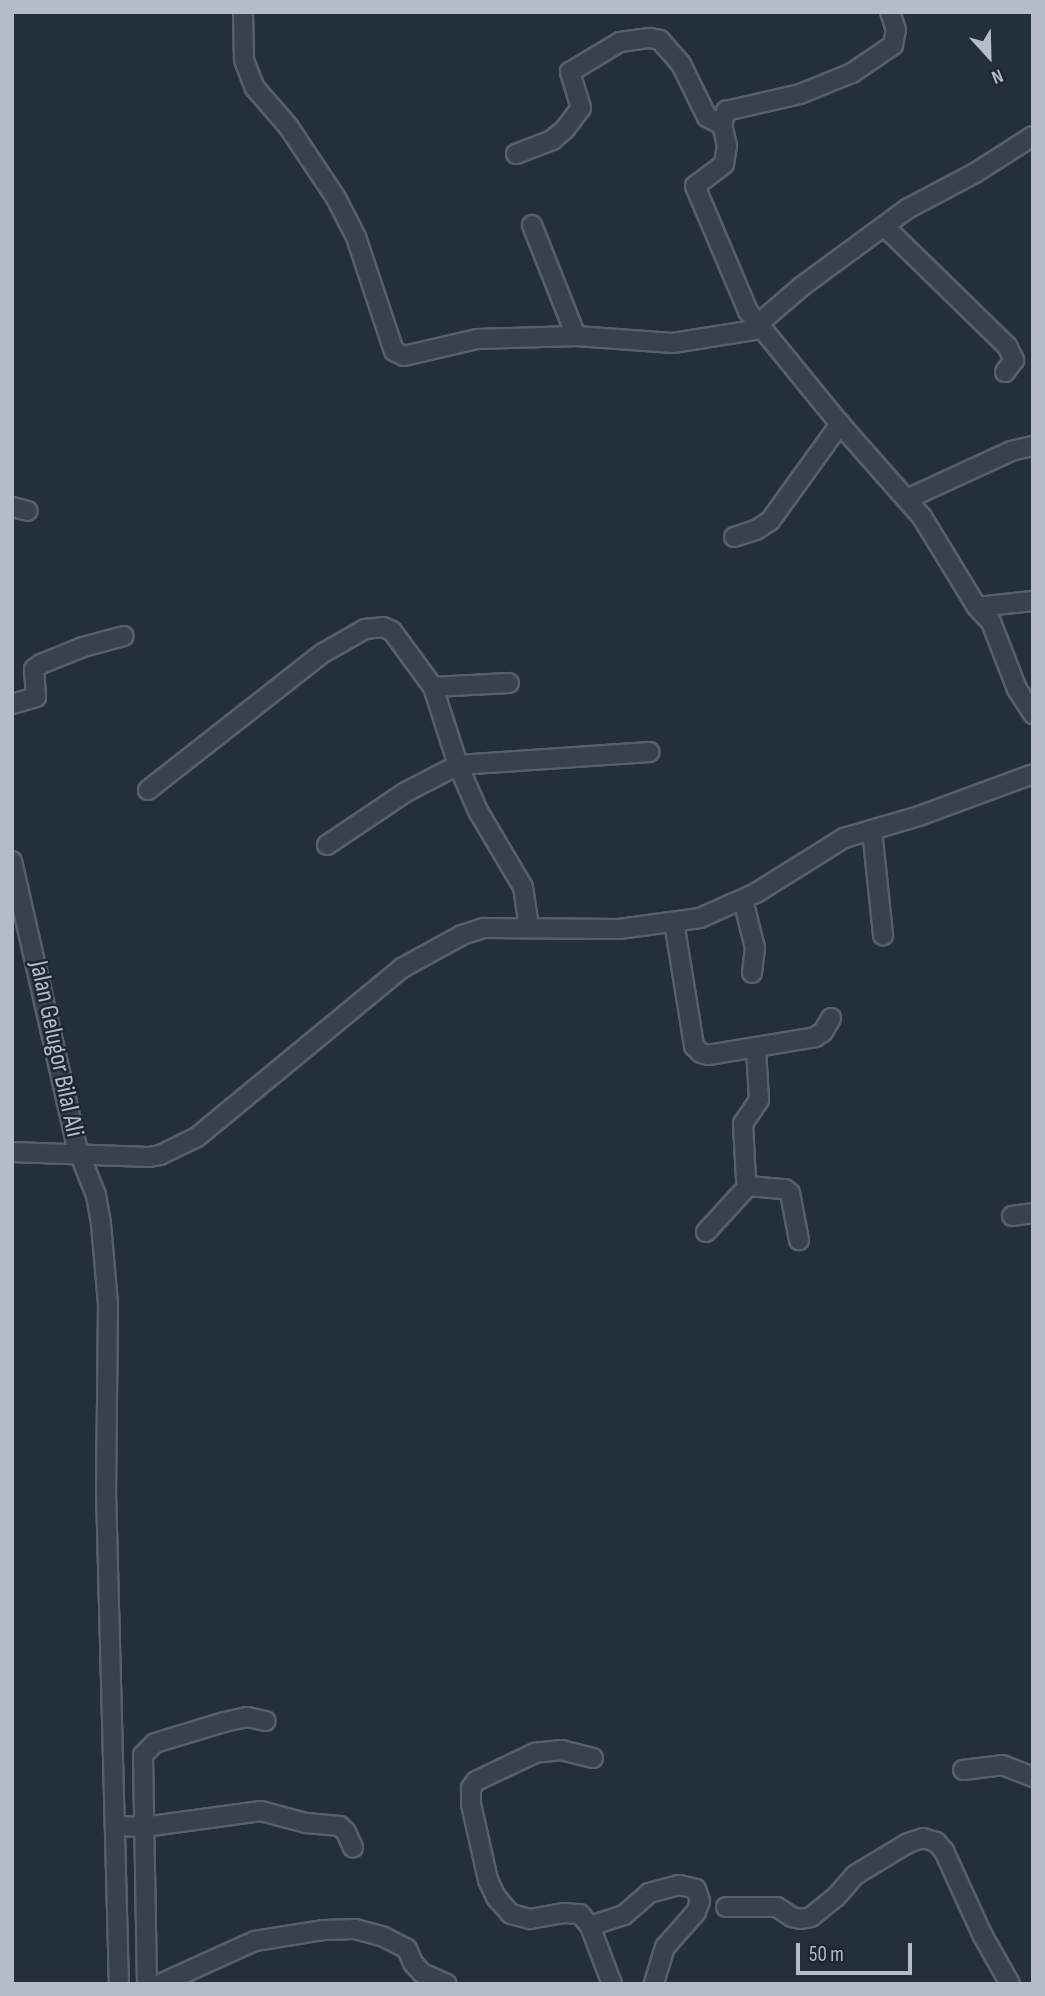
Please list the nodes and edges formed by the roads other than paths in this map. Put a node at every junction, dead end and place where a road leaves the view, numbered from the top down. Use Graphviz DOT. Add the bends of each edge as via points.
graph roads {
  1 [pos="243,12"];
  2 [pos="890,12"];
  3 [pos="722,124"];
  4 [pos="1033,136"];
  5 [pos="516,155"];
  6 [pos="533,225"];
  7 [pos="884,226"];
  8 [pos="758,327"];
  9 [pos="576,336"];
  10 [pos="1005,372"];
  11 [pos="840,425"];
  12 [pos="1033,446"];
  13 [pos="909,498"];
  14 [pos="734,537"];
  15 [pos="1033,601"];
  16 [pos="977,607"];
  17 [pos="124,636"];
  18 [pos="509,684"];
  19 [pos="433,687"];
  20 [pos="21,702"];
  21 [pos="1033,714"];
  22 [pos="650,752"];
  23 [pos="458,765"];
  24 [pos="1033,774"];
  25 [pos="148,790"];
  26 [pos="872,830"];
  27 [pos="327,845"];
  28 [pos="12,861"];
  29 [pos="743,900"];
  30 [pos="674,922"];
  31 [pos="529,927"];
  32 [pos="883,935"];
  33 [pos="752,973"];
  34 [pos="831,1018"];
  35 [pos="757,1048"];
  36 [pos="12,1152"];
  37 [pos="85,1156"];
  38 [pos="748,1186"];
  39 [pos="1033,1213"];
  40 [pos="1012,1216"];
  41 [pos="706,1233"];
  42 [pos="799,1240"];
  43 [pos="266,1721"];
  44 [pos="593,1758"];
  45 [pos="964,1770"];
  46 [pos="1033,1777"];
  47 [pos="117,1826"];
  48 [pos="141,1826"];
  49 [pos="353,1848"];
  50 [pos="726,1907"];
  51 [pos="590,1926"];
  52 [pos="119,1984"];
  53 [pos="147,1984"];
  54 [pos="160,1984"];
  55 [pos="447,1984"];
  56 [pos="612,1984"];
  57 [pos="654,1984"];
  58 [pos="1010,1984"];
  1 -- 9 [label="street" via="244,60 255,88 288,126 341,208 356,237 394,351 404,356 477,339"];
  2 -- 3 [label="street" via="896,30 893,45 869,63 800,94 732,107 722,116"];
  3 -- 5 [label="street" via="708,117 681,64 660,40 620,42 570,72 581,108 565,129 552,140"];
  3 -- 8 [label="street" via="727,146 724,164 696,183 695,191"];
  4 -- 7 [label="street"];
  6 -- 9 [label="street"];
  7 -- 8 [label="street" via="801,287"];
  7 -- 10 [label="street" via="1007,345 1014,360"];
  8 -- 9 [label="street" via="673,343"];
  8 -- 11 [label="street"];
  11 -- 13 [label="street"];
  11 -- 14 [label="street" via="770,522"];
  12 -- 13 [label="street" via="1011,451"];
  13 -- 16 [label="street"];
  15 -- 16 [label="street"];
  16 -- 21 [label="street" via="990,622 1017,690"];
  17 -- 20 [label="street" via="36,667 37,694"];
  18 -- 19 [label="street"];
  19 -- 23 [label="street"];
  19 -- 25 [label="street" via="392,631 365,629 307,664"];
  22 -- 23 [label="street"];
  23 -- 27 [label="street" via="406,792"];
  23 -- 31 [label="street" via="484,824 519,878"];
  24 -- 26 [label="street"];
  26 -- 29 [label="street" via="830,845"];
  26 -- 32 [label="street"];
  28 -- 37 [label="street, Jalan Gelugor Bilal Ali"];
  29 -- 30 [label="street" via="700,918"];
  29 -- 33 [label="street" via="755,948"];
  30 -- 31 [label="street" via="619,929"];
  30 -- 35 [label="street" via="694,1046 708,1055"];
  31 -- 37 [label="street" via="484,928 437,946 367,995 197,1137 149,1157"];
  34 -- 35 [label="street" via="814,1037"];
  35 -- 38 [label="street" via="759,1100 743,1124"];
  36 -- 37 [label="street"];
  37 -- 47 [label="street, Jalan Gelugor Bilal Ali" via="99,1209 108,1304 106,1504"];
  38 -- 41 [label="street"];
  38 -- 42 [label="street" via="790,1193"];
  39 -- 40 [label="street"];
  43 -- 48 [label="street" via="237,1718 146,1750 141,1762"];
  44 -- 51 [label="street" via="562,1750 536,1753 476,1781 471,1788 488,1880 510,1914 535,1919 574,1912"];
  45 -- 46 [label="street" via="1002,1765"];
  47 -- 48 [label="street"];
  47 -- 52 [label="street, Jalan Gelugor Bilal Ali"];
  48 -- 49 [label="street" via="261,1811 340,1826"];
  48 -- 53 [label="street"];
  50 -- 58 [label="street" via="776,1907 792,1917 811,1917 855,1875 923,1838 944,1851"];
  51 -- 56 [label="street"];
  51 -- 57 [label="street" via="621,1917 649,1893 679,1885 696,1889 700,1901 696,1912 665,1947"];
  54 -- 55 [label="street" via="255,1941 355,1929 407,1949 422,1973"];
}
